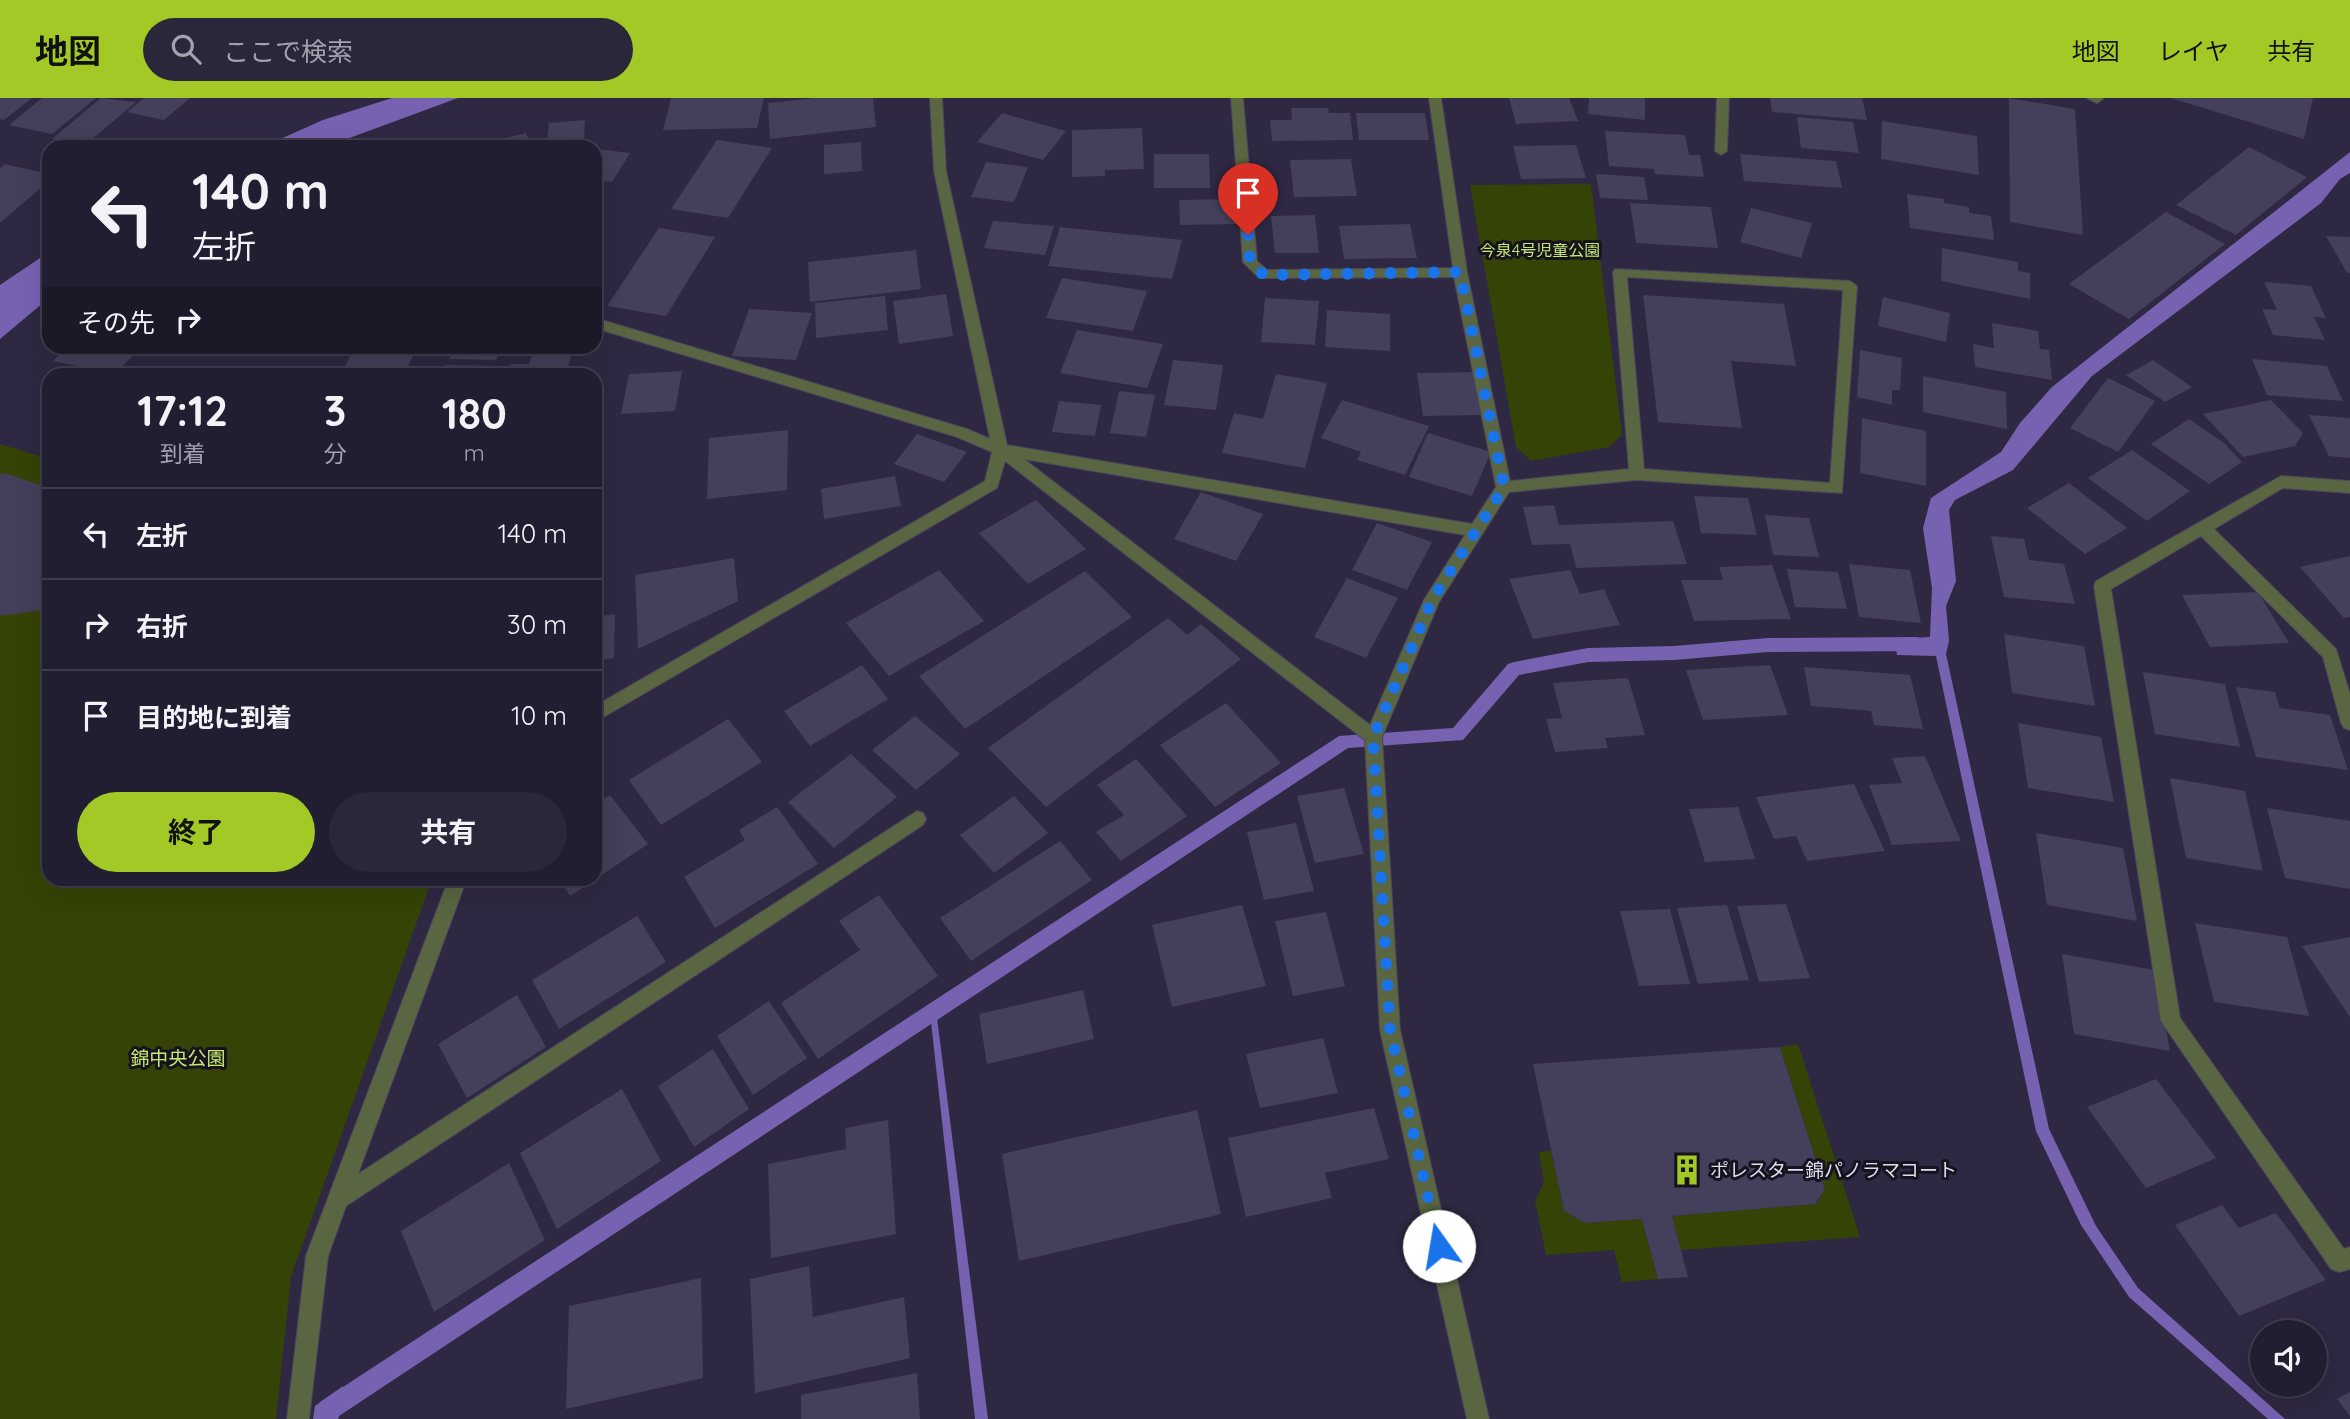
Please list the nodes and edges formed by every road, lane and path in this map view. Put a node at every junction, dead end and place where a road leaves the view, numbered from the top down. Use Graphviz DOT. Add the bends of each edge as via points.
graph roads {
  1 [pos="936,98"];
  2 [pos="1237,98"];
  3 [pos="1435,98"];
  4 [pos="1724,98"];
  5 [pos="1721,151"];
  6 [pos="1460,272"];
  7 [pos="602,325"];
  8 [pos="1000,449"];
  9 [pos="1637,474"];
  10 [pos="1504,487"];
  11 [pos="2350,487"];
  12 [pos="2203,527"];
  13 [pos="1476,531"];
  14 [pos="602,711"];
  15 [pos="2350,723"];
  16 [pos="1373,737"];
  17 [pos="917,819"];
  18 [pos="455,886"];
  19 [pos="338,1199"];
  20 [pos="2350,1258"];
  21 [pos="298,1419"];
  22 [pos="1478,1419"];
  1 -- 8 [label="street" via="940,171"];
  2 -- 6 [label="street" via="1250,262 1264,275"];
  3 -- 6 [label="street"];
  4 -- 5 [label="street"];
  6 -- 10 [label="street"];
  7 -- 8 [label="street" via="962,433"];
  8 -- 13 [label="street"];
  8 -- 14 [label="street" via="992,484"];
  8 -- 16 [label="street"];
  9 -- 9 [label="street" via="1838,489 1850,286 1620,272"];
  9 -- 10 [label="street"];
  10 -- 13 [label="street"];
  11 -- 12 [label="street" via="2281,482"];
  12 -- 15 [label="street" via="2330,654"];
  12 -- 20 [label="street" via="2102,586 2171,1021 2339,1261"];
  13 -- 16 [label="street" via="1432,600"];
  16 -- 22 [label="street" via="1390,1030"];
  17 -- 19 [label="street"];
  18 -- 19 [label="street"];
  19 -- 21 [label="street" via="317,1256"];
}
